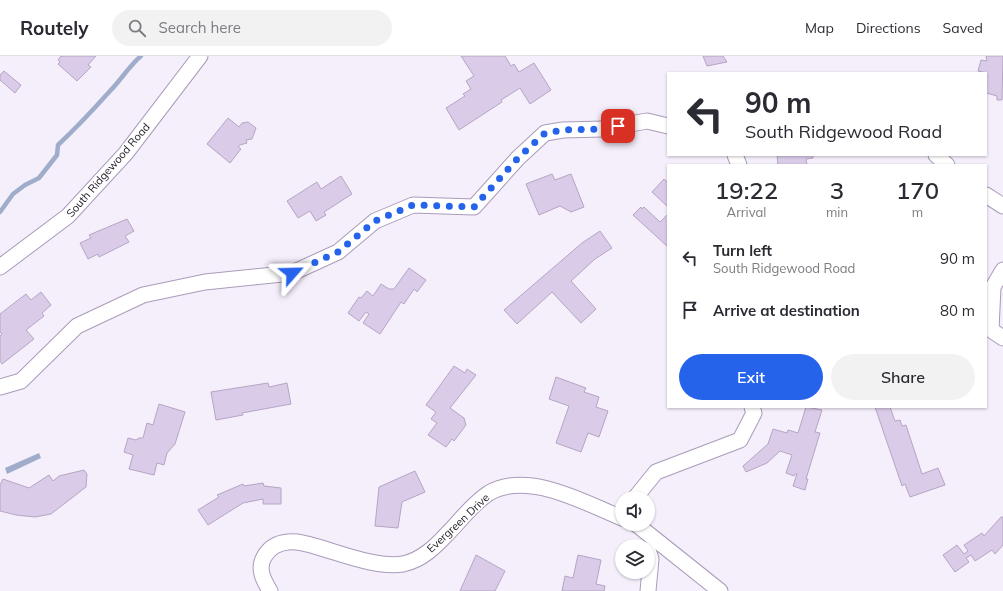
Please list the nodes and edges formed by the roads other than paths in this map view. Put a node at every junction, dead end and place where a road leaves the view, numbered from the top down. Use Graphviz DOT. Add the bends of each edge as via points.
graph roads {
  1 [pos="200,56"];
  2 [pos="667,126"];
  3 [pos="937,156"];
  4 [pos="946,164"];
  5 [pos="987,196"];
  6 [pos="1003,206"];
  7 [pos="0,266"];
  8 [pos="1003,270"];
  9 [pos="1003,338"];
  10 [pos="0,386"];
  11 [pos="752,408"];
  12 [pos="641,491"];
  13 [pos="615,515"];
  14 [pos="646,531"];
  15 [pos="649,579"];
  16 [pos="270,591"];
  17 [pos="648,591"];
  18 [pos="720,591"];
  1 -- 7 [label="street, South Ridgewood Road" via="126,153 68,216"];
  2 -- 10 [label="street" via="646,121 603,129 545,133 518,158 474,207 413,205 375,221 338,252 292,273 205,282 143,295 76,326 21,381"];
  3 -- 4 [label="street"];
  5 -- 6 [label="street"];
  8 -- 9 [label="street" via="993,287 991,330"];
  11 -- 12 [label="street" via="754,413 740,440 656,472"];
  13 -- 16 [label="street, Evergreen Drive" via="563,493 538,487 512,486 490,493 435,547 421,557 404,564 371,562 303,543 277,544 262,560 260,572"];
  14 -- 18 [label="street"];
  15 -- 17 [label="street"];
}
